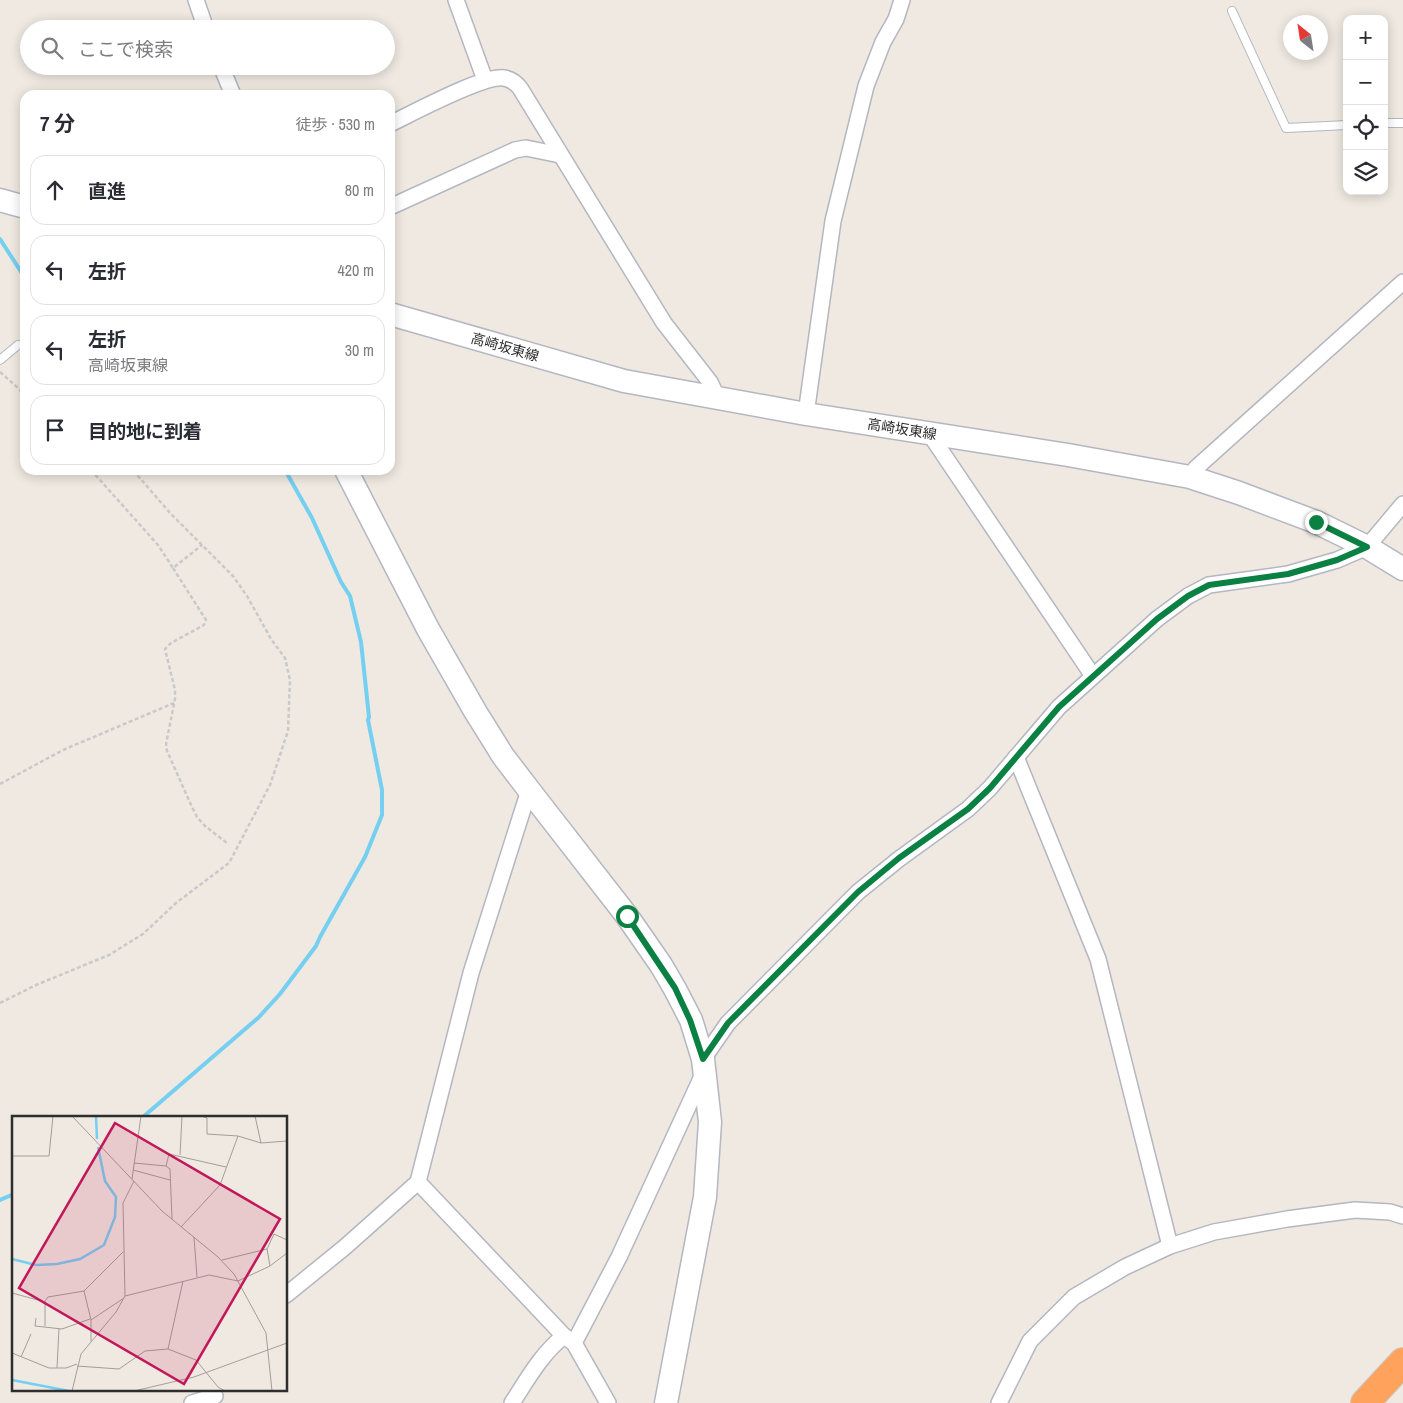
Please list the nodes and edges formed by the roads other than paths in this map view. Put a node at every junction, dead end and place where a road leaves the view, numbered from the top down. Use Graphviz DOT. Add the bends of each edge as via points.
graph roads {
  1 [pos="196,0"];
  2 [pos="456,0"];
  3 [pos="902,0"];
  4 [pos="1232,12"];
  5 [pos="203,20"];
  6 [pos="224,75"];
  7 [pos="485,80"];
  8 [pos="230,90"];
  9 [pos="395,122"];
  10 [pos="1388,123"];
  11 [pos="1403,123"];
  12 [pos="1343,125"];
  13 [pos="560,155"];
  14 [pos="0,200"];
  15 [pos="20,206"];
  16 [pos="395,206"];
  17 [pos="1403,282"];
  18 [pos="395,315"];
  19 [pos="18,346"];
  20 [pos="0,360"];
  21 [pos="718,399"];
  22 [pos="806,414"];
  23 [pos="929,433"];
  24 [pos="349,475"];
  25 [pos="1190,477"];
  26 [pos="1403,504"];
  27 [pos="1367,547"];
  28 [pos="1403,569"];
  29 [pos="1093,676"];
  30 [pos="1016,757"];
  31 [pos="529,790"];
  32 [pos="704,1064"];
  33 [pos="418,1182"];
  34 [pos="1403,1216"];
  35 [pos="1170,1246"];
  36 [pos="288,1294"];
  37 [pos="569,1340"];
  38 [pos="1403,1362"];
  39 [pos="215,1396"];
  40 [pos="192,1403"];
  41 [pos="512,1403"];
  42 [pos="608,1403"];
  43 [pos="666,1403"];
  44 [pos="998,1403"];
  45 [pos="1365,1403"];
  1 -- 5 [label="street"];
  2 -- 7 [label="street"];
  3 -- 22 [label="street" via="866,86 833,221"];
  4 -- 12 [label="lane" via="1286,128"];
  6 -- 8 [label="street"];
  7 -- 9 [label="street"];
  7 -- 13 [label="street" via="506,78 520,88"];
  10 -- 11 [label="lane"];
  13 -- 16 [label="street" via="533,148 515,150"];
  13 -- 21 [label="street" via="664,323 710,382"];
  14 -- 15 [label="main road"];
  17 -- 25 [label="street" via="1196,468"];
  18 -- 21 [label="main road, 高崎坂東線" via="624,381"];
  19 -- 20 [label="lane"];
  21 -- 22 [label="main road, 高崎坂東線"];
  22 -- 23 [label="main road, 高崎坂東線"];
  23 -- 25 [label="main road, 高崎坂東線"];
  23 -- 29 [label="street"];
  24 -- 31 [label="main road" via="475,711"];
  25 -- 27 [label="main road, 高崎坂東線" via="1279,507"];
  26 -- 27 [label="street"];
  27 -- 28 [label="main road, 高崎坂東線"];
  27 -- 29 [label="street" via="1337,560 1288,574 1209,585 1157,619"];
  29 -- 30 [label="street" via="1059,707"];
  30 -- 32 [label="street" via="968,809 858,892 728,1023"];
  30 -- 35 [label="street" via="1098,959"];
  31 -- 32 [label="main road" via="661,965 690,1020"];
  31 -- 33 [label="street" via="471,974"];
  32 -- 37 [label="street" via="619,1257"];
  32 -- 43 [label="main road" via="710,1122 705,1197"];
  33 -- 36 [label="street"];
  33 -- 37 [label="street"];
  34 -- 35 [label="street" via="1356,1210 1307,1216 1214,1232"];
  35 -- 44 [label="street" via="1125,1267 1074,1297 1030,1341"];
  37 -- 41 [label="street" via="543,1357"];
  37 -- 42 [label="street"];
  38 -- 45 [label="highway"];
  39 -- 40 [label="street"];
}
